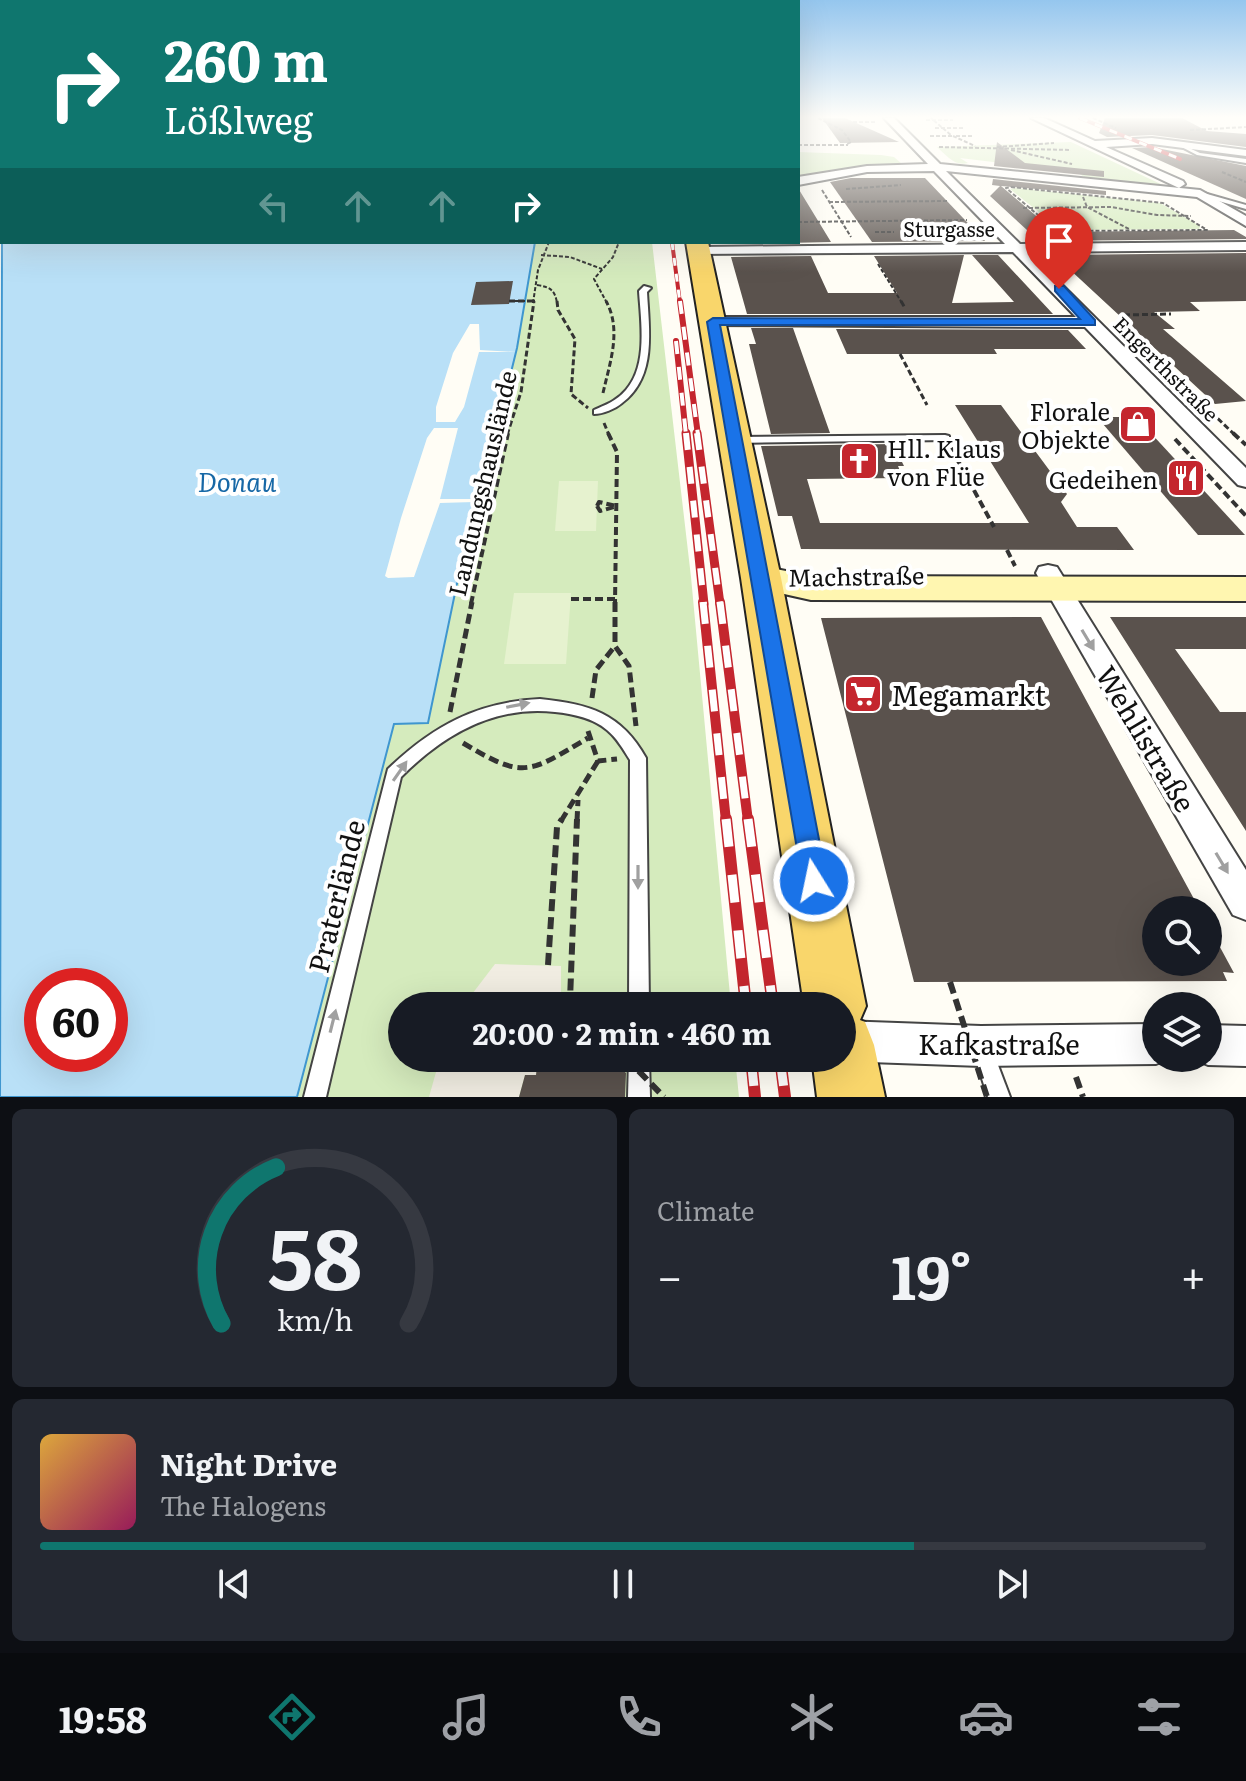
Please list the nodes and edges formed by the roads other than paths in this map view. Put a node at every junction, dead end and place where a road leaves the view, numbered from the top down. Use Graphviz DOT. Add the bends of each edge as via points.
graph roads {
  1 [pos="891,169"];
  2 [pos="938,169"];
  3 [pos="957,169"];
  4 [pos="1146,169"];
  5 [pos="800,180"];
  6 [pos="1200,194"];
  7 [pos="1246,207"];
  8 [pos="1246,215"];
  9 [pos="1246,222"];
  10 [pos="1246,246"];
  11 [pos="698,247"];
  12 [pos="1020,249"];
  13 [pos="647,288"];
  14 [pos="713,322"];
  15 [pos="1091,322"];
  16 [pos="597,412"];
  17 [pos="945,438"];
  18 [pos="735,440"];
  19 [pos="1246,480"];
  20 [pos="1033,571"];
  21 [pos="1246,573"];
  22 [pos="761,578"];
  23 [pos="1246,589"];
  24 [pos="1246,903"];
  25 [pos="639,992"];
  26 [pos="833,992"];
  27 [pos="856,1043"];
  28 [pos="1142,1044"];
  29 [pos="1222,1045"];
  30 [pos="981,1046"];
  31 [pos="1246,1046"];
  32 [pos="639,1072"];
  33 [pos="847,1072"];
  34 [pos="315,1097"];
  35 [pos="639,1097"];
  36 [pos="851,1097"];
  37 [pos="999,1097"];
  1 -- 5 [label="street" via="833,172"];
  2 -- 12 [label="street, Engerthstraße"];
  3 -- 6 [label="street"];
  4 -- 6 [label="street"];
  6 -- 7 [label="lane"];
  6 -- 8 [label="street"];
  6 -- 9 [label="street"];
  10 -- 12 [label="street, Sturgasse"];
  11 -- 12 [label="street, Sturgasse"];
  11 -- 14 [label="main road"];
  12 -- 15 [label="street, Engerthstraße"];
  13 -- 16 [label="lane" via="645,349 632,393 624,402"];
  14 -- 15 [label="street"];
  14 -- 18 [label="main road"];
  15 -- 19 [label="street, Engerthstraße"];
  17 -- 18 [label="lane"];
  18 -- 22 [label="main road"];
  20 -- 21 [label="main road, Machstraße"];
  20 -- 22 [label="main road, Machstraße" via="811,588"];
  20 -- 23 [label="main road, Machstraße"];
  20 -- 24 [label="street, Wehlistraße, one-way"];
  22 -- 26 [label="main road"];
  34 -- 25 [label="lane, Praterlände, one-way" via="394,774 421,746 488,711 536,701 589,712 615,728 638,758"];
  27 -- 30 [label="street, Kafkastraße"];
  28 -- 30 [label="street, Kafkastraße"];
  29 -- 31 [label="street"];
  30 -- 37 [label="lane"];
  32 -- 35 [label="lane"];
  33 -- 36 [label="main road"];
}
